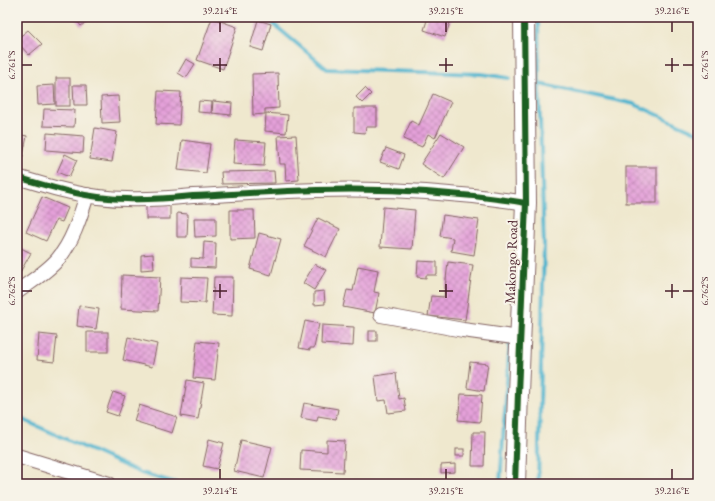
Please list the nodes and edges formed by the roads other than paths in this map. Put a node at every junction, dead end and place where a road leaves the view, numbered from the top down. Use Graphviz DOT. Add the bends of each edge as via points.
graph roads {
  1 [pos="524,17"];
  2 [pos="17,177"];
  3 [pos="87,195"];
  4 [pos="526,203"];
  5 [pos="17,292"];
  6 [pos="381,315"];
  7 [pos="520,338"];
  8 [pos="17,456"];
  9 [pos="109,484"];
  10 [pos="516,484"];
  1 -- 4 [label="street, Makongo Road"];
  2 -- 3 [label="street"];
  3 -- 4 [label="street" via="126,199 368,189 439,192"];
  3 -- 5 [label="street" via="77,226 57,261"];
  4 -- 7 [label="street, Makongo Road"];
  6 -- 7 [label="street"];
  7 -- 10 [label="street, Makongo Road"];
  8 -- 9 [label="street"];
}
